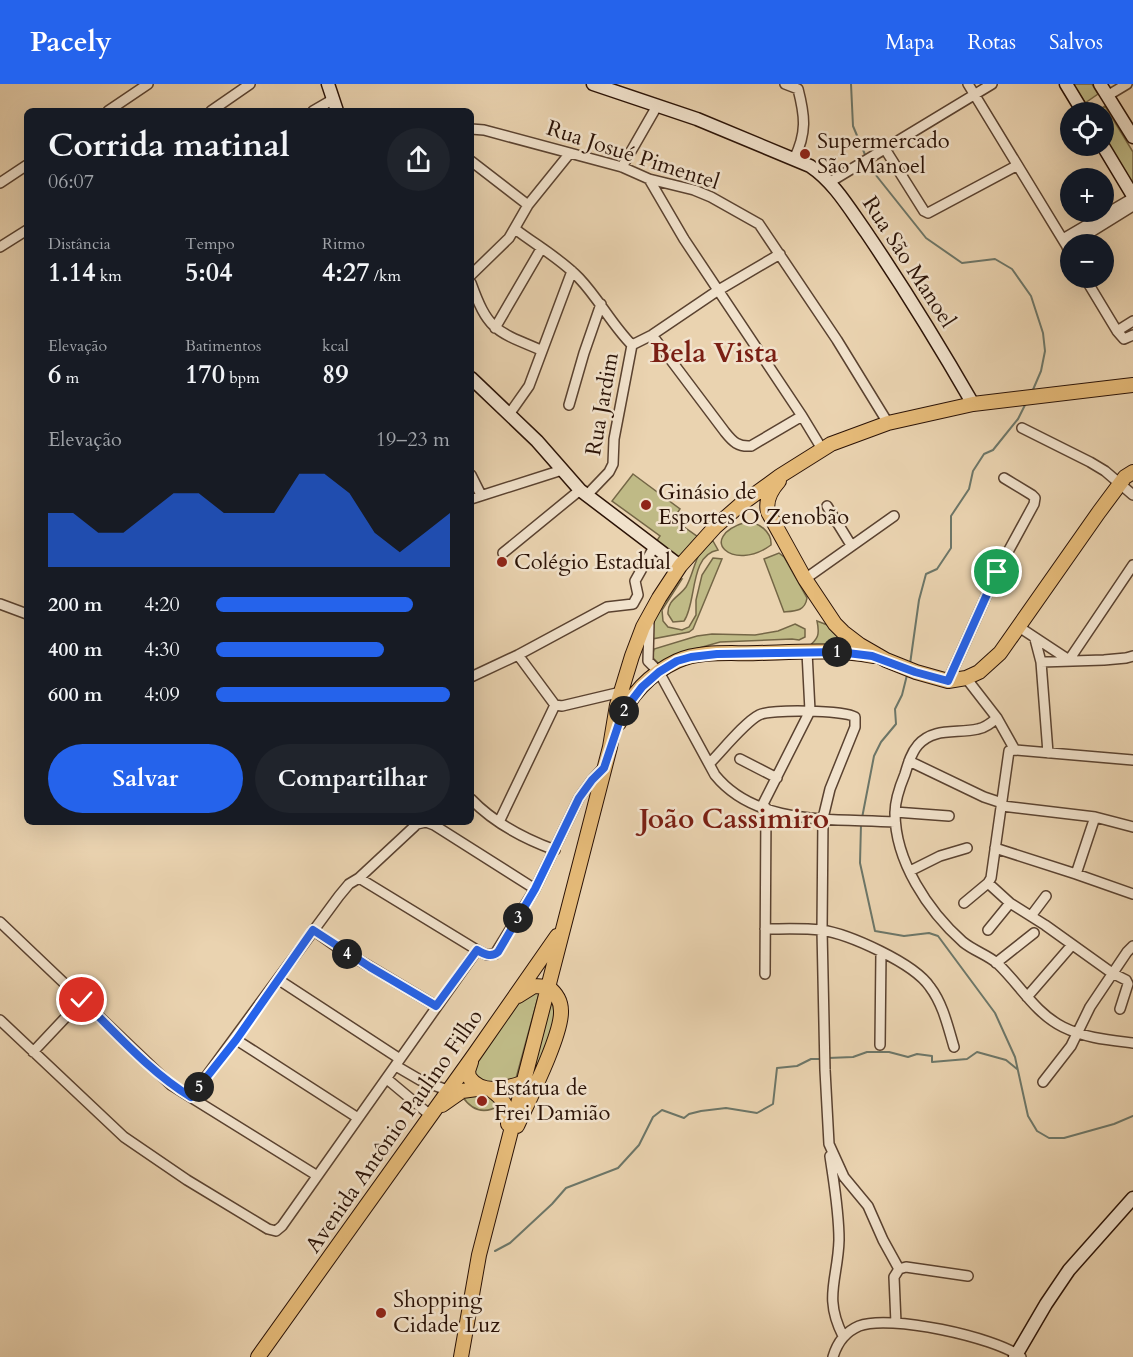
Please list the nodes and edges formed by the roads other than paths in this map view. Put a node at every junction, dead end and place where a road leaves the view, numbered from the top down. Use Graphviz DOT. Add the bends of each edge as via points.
graph roads {
  1 [pos="148,84"];
  2 [pos="250,84"];
  3 [pos="328,84"];
  4 [pos="593,84"];
  5 [pos="785,84"];
  6 [pos="968,84"];
  7 [pos="992,84"];
  8 [pos="1066,84"];
  9 [pos="1100,84"];
  10 [pos="1127,84"];
  11 [pos="797,87"];
  12 [pos="974,95"];
  13 [pos="1107,96"];
  14 [pos="1077,102"];
  15 [pos="335,105"];
  16 [pos="657,106"];
  17 [pos="112,108"];
  18 [pos="215,108"];
  19 [pos="474,129"];
  20 [pos="1133,137"];
  21 [pos="885,149"];
  22 [pos="570,153"];
  23 [pos="1109,156"];
  24 [pos="794,159"];
  25 [pos="474,163"];
  26 [pos="1016,166"];
  27 [pos="24,167"];
  28 [pos="622,167"];
  29 [pos="649,179"];
  30 [pos="830,182"];
  31 [pos="0,183"];
  32 [pos="1133,197"];
  33 [pos="528,205"];
  34 [pos="1133,206"];
  35 [pos="515,229"];
  36 [pos="24,232"];
  37 [pos="1083,234"];
  38 [pos="1087,234"];
  39 [pos="1060,235"];
  40 [pos="0,247"];
  41 [pos="541,249"];
  42 [pos="780,254"];
  43 [pos="572,271"];
  44 [pos="474,272"];
  45 [pos="1091,288"];
  46 [pos="474,290"];
  47 [pos="717,291"];
  48 [pos="601,304"];
  49 [pos="1133,321"];
  50 [pos="495,328"];
  51 [pos="1117,330"];
  52 [pos="652,335"];
  53 [pos="1133,335"];
  54 [pos="632,345"];
  55 [pos="541,350"];
  56 [pos="474,381"];
  57 [pos="1133,385"];
  58 [pos="973,404"];
  59 [pos="569,405"];
  60 [pos="510,413"];
  61 [pos="802,416"];
  62 [pos="888,423"];
  63 [pos="1022,428"];
  64 [pos="822,449"];
  65 [pos="562,470"];
  66 [pos="786,472"];
  67 [pos="1133,472"];
  68 [pos="1004,478"];
  69 [pos="474,481"];
  70 [pos="1133,481"];
  71 [pos="1119,485"];
  72 [pos="583,493"];
  73 [pos="481,495"];
  74 [pos="1133,495"];
  75 [pos="474,498"];
  76 [pos="827,506"];
  77 [pos="894,516"];
  78 [pos="851,545"];
  79 [pos="654,547"];
  80 [pos="503,553"];
  81 [pos="1133,565"];
  82 [pos="680,566"];
  83 [pos="805,579"];
  84 [pos="0,604"];
  85 [pos="24,613"];
  86 [pos="649,617"];
  87 [pos="1019,627"];
  88 [pos="846,635"];
  89 [pos="1035,639"];
  90 [pos="807,652"];
  91 [pos="839,652"];
  92 [pos="518,655"];
  93 [pos="1133,656"];
  94 [pos="1069,660"];
  95 [pos="891,662"];
  96 [pos="1041,662"];
  97 [pos="659,672"];
  98 [pos="474,676"];
  99 [pos="966,678"];
  100 [pos="948,681"];
  101 [pos="621,692"];
  102 [pos="555,705"];
  103 [pos="810,711"];
  104 [pos="997,718"];
  105 [pos="610,747"];
  106 [pos="1013,750"];
  107 [pos="1048,753"];
  108 [pos="740,759"];
  109 [pos="909,760"];
  110 [pos="1133,760"];
  111 [pos="709,764"];
  112 [pos="604,768"];
  113 [pos="777,778"];
  114 [pos="474,801"];
  115 [pos="1002,804"];
  116 [pos="764,807"];
  117 [pos="949,816"];
  118 [pos="895,817"];
  119 [pos="1095,817"];
  120 [pos="823,818"];
  121 [pos="499,822"];
  122 [pos="416,825"];
  123 [pos="432,825"];
  124 [pos="1133,827"];
  125 [pos="967,848"];
  126 [pos="995,848"];
  127 [pos="555,850"];
  128 [pos="910,871"];
  129 [pos="1076,874"];
  130 [pos="359,878"];
  131 [pos="988,883"];
  132 [pos="535,889"];
  133 [pos="1133,894"];
  134 [pos="1046,896"];
  135 [pos="964,903"];
  136 [pos="1010,903"];
  137 [pos="1031,916"];
  138 [pos="0,922"];
  139 [pos="562,928"];
  140 [pos="765,929"];
  141 [pos="313,930"];
  142 [pos="822,930"];
  143 [pos="988,930"];
  144 [pos="1034,933"];
  145 [pos="1072,945"];
  146 [pos="1133,946"];
  147 [pos="477,950"];
  148 [pos="881,952"];
  149 [pos="996,963"];
  150 [pos="1112,973"];
  151 [pos="765,974"];
  152 [pos="279,980"];
  153 [pos="548,987"];
  154 [pos="1027,997"];
  155 [pos="82,1000"];
  156 [pos="512,1000"];
  157 [pos="436,1006"];
  158 [pos="1120,1009"];
  159 [pos="0,1020"];
  160 [pos="1078,1034"];
  161 [pos="236,1040"];
  162 [pos="1133,1043"];
  163 [pos="880,1045"];
  164 [pos="954,1047"];
  165 [pos="33,1052"];
  166 [pos="474,1055"];
  167 [pos="398,1062"];
  168 [pos="387,1079"];
  169 [pos="420,1080"];
  170 [pos="1043,1082"];
  171 [pos="522,1083"];
  172 [pos="488,1089"];
  173 [pos="447,1090"];
  174 [pos="191,1097"];
  175 [pos="409,1097"];
  176 [pos="432,1113"];
  177 [pos="358,1118"];
  178 [pos="829,1144"];
  179 [pos="505,1149"];
  180 [pos="316,1175"];
  181 [pos="1133,1198"];
  182 [pos="899,1269"];
  183 [pos="968,1276"];
  184 [pos="896,1323"];
  185 [pos="843,1336"];
  186 [pos="1018,1356"];
  187 [pos="258,1357"];
  188 [pos="461,1357"];
  189 [pos="833,1357"];
  1 -- 17 [label="street"];
  2 -- 18 [label="street"];
  3 -- 15 [label="main road"];
  4 -- 16 [label="main road, Rua São Manoel"];
  5 -- 11 [label="street"];
  6 -- 12 [label="street"];
  7 -- 12 [label="street"];
  8 -- 14 [label="main road"];
  9 -- 13 [label="main road"];
  10 -- 13 [label="street"];
  11 -- 24 [label="street" via="804,132"];
  12 -- 21 [label="street"];
  12 -- 26 [label="street"];
  13 -- 20 [label="main road"];
  16 -- 24 [label="main road, Rua São Manoel"];
  16 -- 28 [label="street"];
  19 -- 22 [label="street, Rua Josué Pimentel"];
  21 -- 26 [label="street" via="924,211 932,211"];
  21 -- 30 [label="street"];
  22 -- 28 [label="street, Rua Josué Pimentel"];
  22 -- 33 [label="street"];
  23 -- 32 [label="main road"];
  24 -- 30 [label="main road, Rua São Manoel"];
  25 -- 33 [label="street"];
  26 -- 39 [label="street"];
  27 -- 31 [label="street"];
  28 -- 29 [label="street, Rua Josué Pimentel"];
  29 -- 42 [label="street, Rua Josué Pimentel" via="694,190 750,218 759,224"];
  29 -- 47 [label="street"];
  30 -- 58 [label="main road, Rua São Manoel" via="922,316"];
  32 -- 37 [label="street"];
  33 -- 35 [label="street"];
  34 -- 38 [label="street"];
  35 -- 41 [label="street"];
  35 -- 44 [label="street"];
  36 -- 40 [label="street"];
  41 -- 43 [label="street"];
  41 -- 50 [label="street"];
  42 -- 47 [label="street"];
  42 -- 62 [label="street, Rua Josué Pimentel"];
  43 -- 48 [label="street"];
  43 -- 55 [label="street"];
  45 -- 51 [label="street"];
  46 -- 50 [label="street" via="485,317"];
  47 -- 52 [label="street"];
  47 -- 61 [label="street"];
  48 -- 54 [label="street"];
  48 -- 59 [label="street"];
  49 -- 51 [label="street"];
  50 -- 55 [label="street"];
  51 -- 53 [label="street" via="1124,339"];
  52 -- 54 [label="street"];
  52 -- 61 [label="street" via="725,432 742,446 751,446"];
  54 -- 72 [label="street, Rua Jardim" via="613,464"];
  55 -- 60 [label="street" via="529,386"];
  56 -- 60 [label="main road"];
  57 -- 58 [label="main road"];
  58 -- 62 [label="main road"];
  60 -- 65 [label="main road"];
  61 -- 64 [label="street"];
  62 -- 64 [label="main road"];
  63 -- 71 [label="street" via="1105,471"];
  64 -- 66 [label="main road"];
  65 -- 72 [label="main road"];
  65 -- 73 [label="street"];
  66 -- 82 [label="main road" via="726,517"];
  66 -- 83 [label="main road" via="770,492 766,506"];
  67 -- 71 [label="main road"];
  68 -- 100 [label="street" via="1032,495 1034,504 997,572"];
  69 -- 73 [label="street"];
  70 -- 71 [label="main road"];
  71 -- 74 [label="street"];
  71 -- 87 [label="main road"];
  72 -- 79 [label="main road"];
  72 -- 80 [label="street, Rua Jardim"];
  73 -- 75 [label="street"];
  76 -- 78 [label="street"];
  77 -- 78 [label="street"];
  78 -- 83 [label="street"];
  79 -- 82 [label="main road"];
  79 -- 92 [label="street" via="635,581 638,595 633,604 607,607"];
  81 -- 94 [label="street"];
  82 -- 86 [label="main road"];
  83 -- 88 [label="main road"];
  84 -- 85 [label="street"];
  86 -- 97 [label="street" via="648,661"];
  86 -- 101 [label="main road"];
  87 -- 89 [label="street"];
  87 -- 99 [label="main road" via="993,661"];
  88 -- 91 [label="main road"];
  88 -- 95 [label="main road"];
  89 -- 94 [label="street"];
  89 -- 96 [label="street"];
  90 -- 91 [label="main road"];
  90 -- 97 [label="main road" via="691,657"];
  90 -- 103 [label="street"];
  91 -- 95 [label="main road"];
  92 -- 98 [label="street"];
  92 -- 102 [label="street"];
  93 -- 94 [label="street"];
  94 -- 96 [label="street"];
  95 -- 100 [label="main road"];
  96 -- 107 [label="street"];
  97 -- 105 [label="main road" via="629,704"];
  97 -- 111 [label="street"];
  99 -- 100 [label="main road"];
  99 -- 104 [label="street"];
  101 -- 102 [label="street"];
  101 -- 105 [label="main road"];
  102 -- 121 [label="street"];
  103 -- 111 [label="street" via="767,712 757,716"];
  103 -- 113 [label="street"];
  103 -- 120 [label="street" via="855,717 855,727 830,789"];
  104 -- 106 [label="street"];
  104 -- 109 [label="street" via="978,729 927,738 918,744"];
  105 -- 112 [label="main road"];
  106 -- 107 [label="street"];
  106 -- 115 [label="street" via="1008,755"];
  107 -- 110 [label="street"];
  108 -- 113 [label="street"];
  109 -- 115 [label="street"];
  109 -- 118 [label="street"];
  111 -- 116 [label="street" via="723,784"];
  112 -- 127 [label="street" via="579,798"];
  112 -- 139 [label="main road"];
  113 -- 116 [label="street"];
  114 -- 121 [label="street"];
  115 -- 119 [label="street"];
  115 -- 126 [label="street"];
  116 -- 120 [label="street" via="781,814"];
  116 -- 140 [label="street"];
  117 -- 118 [label="street"];
  118 -- 120 [label="street" via="870,821"];
  118 -- 128 [label="street"];
  119 -- 124 [label="street"];
  119 -- 129 [label="street"];
  120 -- 142 [label="street"];
  121 -- 127 [label="street"];
  122 -- 130 [label="street"];
  123 -- 132 [label="street"];
  125 -- 128 [label="street"];
  126 -- 129 [label="street"];
  126 -- 131 [label="street"];
  127 -- 132 [label="street"];
  128 -- 149 [label="street" via="950,928 971,948"];
  129 -- 133 [label="street"];
  130 -- 141 [label="street" via="349,884"];
  130 -- 147 [label="street"];
  131 -- 135 [label="street"];
  131 -- 136 [label="street"];
  132 -- 147 [label="street" via="498,952 487,955"];
  134 -- 137 [label="street"];
  136 -- 137 [label="street"];
  136 -- 143 [label="street"];
  137 -- 145 [label="street"];
  138 -- 155 [label="street"];
  139 -- 153 [label="main road"];
  139 -- 156 [label="main road, Avenida Antônio Paulino Filho"];
  140 -- 142 [label="street"];
  140 -- 151 [label="street"];
  141 -- 152 [label="street"];
  141 -- 157 [label="street"];
  142 -- 148 [label="street"];
  142 -- 178 [label="street"];
  144 -- 149 [label="street"];
  145 -- 150 [label="street"];
  145 -- 154 [label="street"];
  146 -- 150 [label="street"];
  147 -- 157 [label="street"];
  148 -- 163 [label="street"];
  148 -- 164 [label="street" via="910,968 930,986"];
  149 -- 154 [label="street"];
  150 -- 158 [label="street" via="1128,984"];
  150 -- 160 [label="street"];
  152 -- 161 [label="street"];
  152 -- 167 [label="street"];
  153 -- 156 [label="main road" via="534,986"];
  153 -- 171 [label="main road"];
  153 -- 179 [label="main road" via="560,1004 560,1022"];
  154 -- 160 [label="street" via="1048,1018"];
  155 -- 165 [label="street"];
  155 -- 174 [label="street" via="171,1085"];
  156 -- 166 [label="main road, Avenida Antônio Paulino Filho"];
  157 -- 167 [label="street"];
  159 -- 165 [label="street"];
  160 -- 162 [label="street"];
  160 -- 170 [label="street"];
  161 -- 174 [label="street"];
  161 -- 177 [label="street"];
  165 -- 180 [label="street" via="124,1137 268,1229 276,1231 282,1226"];
  166 -- 172 [label="main road" via="469,1077"];
  166 -- 173 [label="main road, Avenida Antônio Paulino Filho"];
  167 -- 168 [label="street"];
  167 -- 169 [label="street"];
  168 -- 175 [label="street"];
  168 -- 177 [label="street"];
  169 -- 173 [label="street"];
  169 -- 175 [label="street"];
  171 -- 172 [label="main road"];
  171 -- 179 [label="main road"];
  172 -- 176 [label="main road" via="469,1089 457,1094"];
  172 -- 179 [label="main road" via="504,1101 507,1111"];
  173 -- 176 [label="main road, Avenida Antônio Paulino Filho"];
  174 -- 180 [label="street"];
  175 -- 176 [label="street"];
  176 -- 187 [label="main road, Avenida Antônio Paulino Filho"];
  177 -- 180 [label="street"];
  178 -- 182 [label="street" via="844,1177 868,1206"];
  178 -- 185 [label="street" via="839,1242 831,1298"];
  179 -- 188 [label="main road" via="479,1256"];
  181 -- 186 [label="main road" via="1069,1270"];
  182 -- 183 [label="street"];
  182 -- 184 [label="street" via="894,1278"];
  184 -- 185 [label="street" via="872,1322"];
  184 -- 186 [label="street" via="966,1335"];
  185 -- 189 [label="street"];
}
